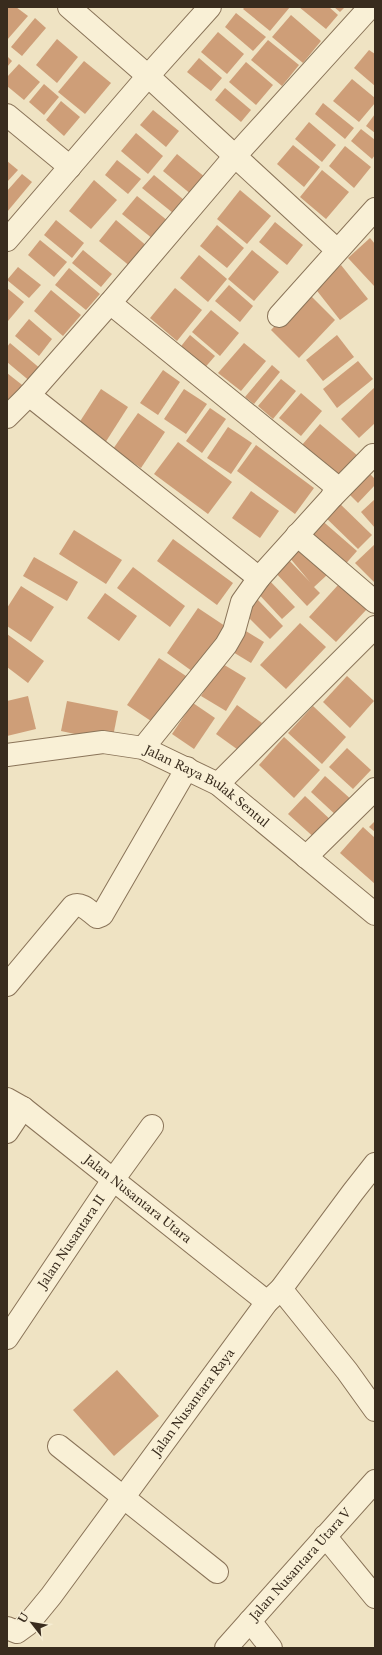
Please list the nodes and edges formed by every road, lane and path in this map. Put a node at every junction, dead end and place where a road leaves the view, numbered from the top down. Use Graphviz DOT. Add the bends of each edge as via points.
graph roads {
  1 [pos="210,7"];
  2 [pos="370,7"];
  3 [pos="82,11"];
  4 [pos="148,76"];
  5 [pos="7,115"];
  6 [pos="235,156"];
  7 [pos="70,167"];
  8 [pos="375,210"];
  9 [pos="7,240"];
  10 [pos="337,250"];
  11 [pos="110,303"];
  12 [pos="279,316"];
  13 [pos="29,396"];
  14 [pos="7,417"];
  15 [pos="374,455"];
  16 [pos="332,497"];
  17 [pos="297,536"];
  18 [pos="259,578"];
  19 [pos="375,602"];
  20 [pos="375,627"];
  21 [pos="143,748"];
  22 [pos="7,755"];
  23 [pos="187,768"];
  24 [pos="218,784"];
  25 [pos="375,789"];
  26 [pos="306,857"];
  27 [pos="375,914"];
  28 [pos="7,985"];
  29 [pos="15,1104"];
  30 [pos="152,1126"];
  31 [pos="7,1132"];
  32 [pos="375,1164"];
  33 [pos="113,1180"];
  34 [pos="274,1296"];
  35 [pos="7,1338"];
  36 [pos="375,1410"];
  37 [pos="59,1446"];
  38 [pos="375,1481"];
  39 [pos="123,1498"];
  40 [pos="325,1536"];
  41 [pos="217,1572"];
  42 [pos="375,1597"];
  43 [pos="250,1621"];
  44 [pos="7,1628"];
  45 [pos="226,1648"];
  46 [pos="271,1648"];
  1 -- 4 [label="street"];
  2 -- 6 [label="street"];
  3 -- 4 [label="street"];
  4 -- 6 [label="street"];
  4 -- 7 [label="street"];
  5 -- 7 [label="street"];
  6 -- 10 [label="street"];
  6 -- 11 [label="street"];
  7 -- 9 [label="street"];
  8 -- 10 [label="street"];
  10 -- 12 [label="street"];
  11 -- 13 [label="street"];
  11 -- 16 [label="street" via="332,483 335,489"];
  13 -- 14 [label="street"];
  13 -- 18 [label="street"];
  15 -- 16 [label="street"];
  16 -- 17 [label="street"];
  17 -- 18 [label="street"];
  17 -- 19 [label="street"];
  18 -- 21 [label="street" via="242,602 234,631 226,645"];
  20 -- 24 [label="street"];
  21 -- 22 [label="street, Jalan Raya Bulak Sentul" via="103,742"];
  21 -- 23 [label="street, Jalan Raya Bulak Sentul"];
  23 -- 24 [label="street, Jalan Raya Bulak Sentul"];
  23 -- 28 [label="street" via="102,915 97,917 82,906 73,906"];
  24 -- 26 [label="street, Jalan Raya Bulak Sentul"];
  25 -- 26 [label="street"];
  26 -- 27 [label="street, Jalan Raya Bulak Sentul"];
  29 -- 31 [label="street"];
  29 -- 33 [label="street, Jalan Nusantara Utara"];
  30 -- 33 [label="street, Jalan Nusantara II"];
  32 -- 34 [label="street, Jalan Nusantara Raya"];
  33 -- 34 [label="street, Jalan Nusantara Utara"];
  33 -- 35 [label="street, Jalan Nusantara II"];
  34 -- 36 [label="street, Jalan Nusantara Utara" via="347,1371"];
  34 -- 39 [label="street, Jalan Nusantara Raya"];
  37 -- 39 [label="street"];
  38 -- 40 [label="street, Jalan Nusantara Utara V"];
  39 -- 41 [label="street"];
  39 -- 44 [label="street, Jalan Nusantara Raya" via="28,1624 18,1632"];
  40 -- 42 [label="street"];
  40 -- 43 [label="street, Jalan Nusantara Utara V"];
  43 -- 45 [label="street, Jalan Nusantara Utara V"];
  43 -- 46 [label="street"];
}
